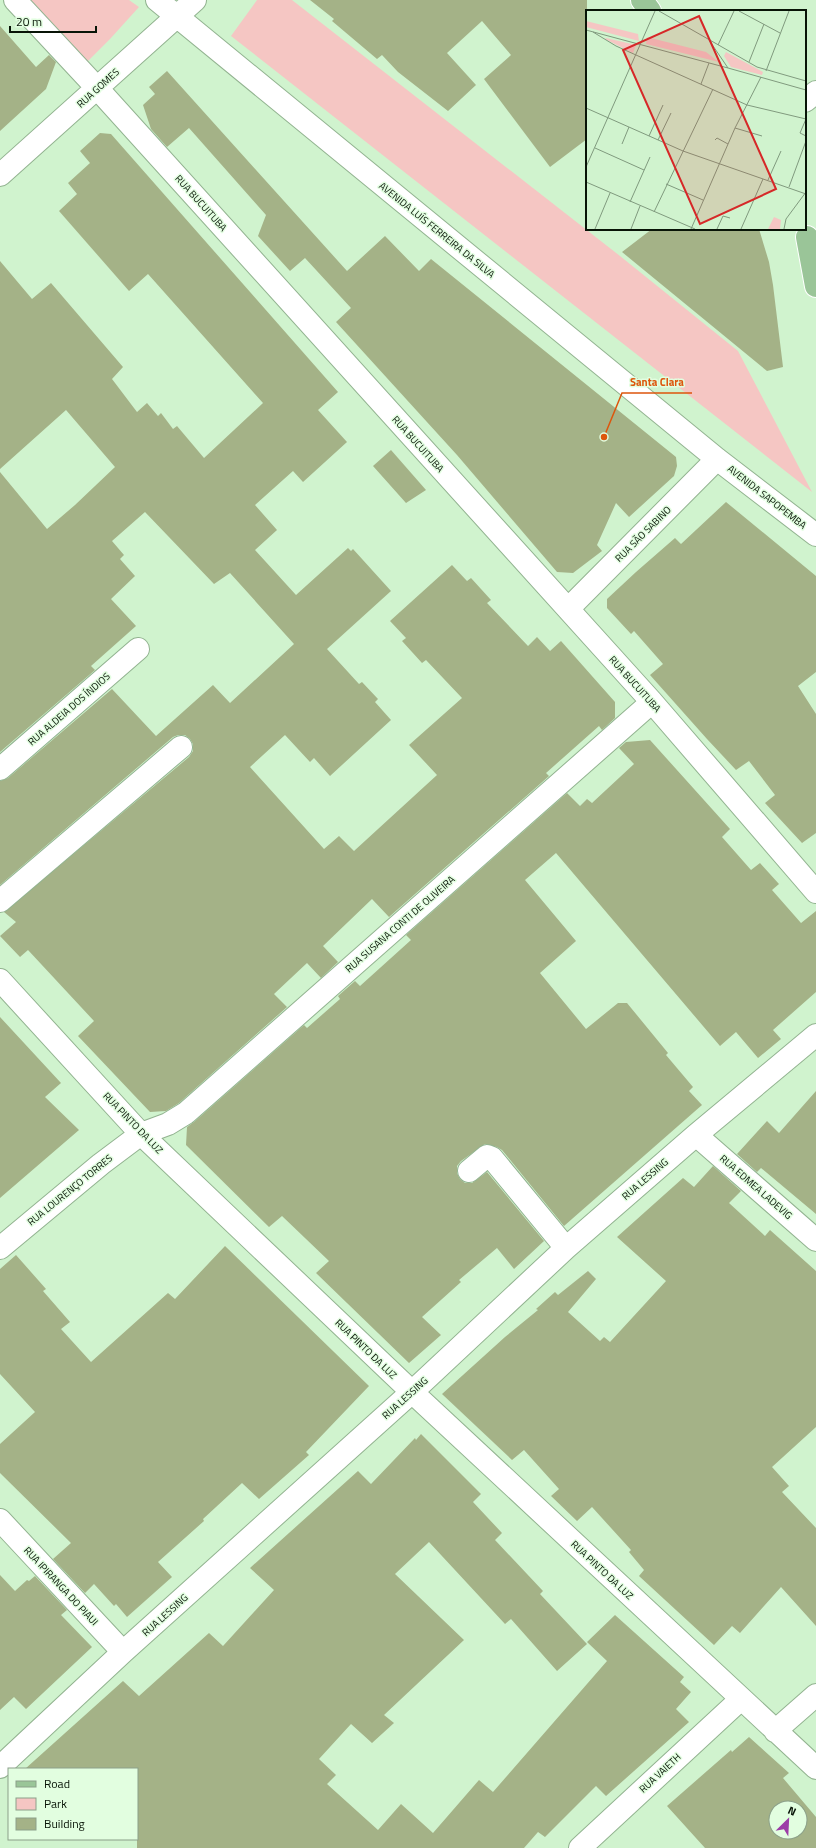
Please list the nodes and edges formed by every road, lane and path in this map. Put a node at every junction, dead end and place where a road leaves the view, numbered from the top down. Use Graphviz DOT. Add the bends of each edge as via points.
graph roads {
  1 [pos="15,0"];
  2 [pos="157,0"];
  3 [pos="195,0"];
  4 [pos="642,0"];
  5 [pos="649,10"];
  6 [pos="177,16"];
  7 [pos="97,88"];
  8 [pos="816,92"];
  9 [pos="806,100"];
  10 [pos="0,175"];
  11 [pos="808,239"];
  12 [pos="816,286"];
  13 [pos="717,459"];
  14 [pos="816,535"];
  15 [pos="568,609"];
  16 [pos="138,649"];
  17 [pos="652,702"];
  18 [pos="181,747"];
  19 [pos="0,770"];
  20 [pos="816,892"];
  21 [pos="0,900"];
  22 [pos="0,980"];
  23 [pos="816,1035"];
  24 [pos="142,1134"];
  25 [pos="696,1135"];
  26 [pos="469,1171"];
  27 [pos="816,1240"];
  28 [pos="0,1248"];
  29 [pos="566,1248"];
  30 [pos="412,1392"];
  31 [pos="0,1520"];
  32 [pos="123,1652"];
  33 [pos="816,1695"];
  34 [pos="741,1699"];
  35 [pos="775,1731"];
  36 [pos="0,1767"];
  37 [pos="816,1768"];
  38 [pos="580,1848"];
  1 -- 7 [label="street, RUA BUCUITUBA"];
  2 -- 6 [label="street, AVENIDA LUÍS FERREIRA DA SILVA"];
  3 -- 6 [label="street, RUA GOMES"];
  4 -- 5 [label="main road"];
  6 -- 7 [label="street, RUA GOMES"];
  6 -- 13 [label="street, AVENIDA LUÍS FERREIRA DA SILVA"];
  7 -- 10 [label="street, RUA GOMES"];
  7 -- 15 [label="street, RUA BUCUITUBA"];
  8 -- 9 [label="street"];
  11 -- 12 [label="main road"];
  13 -- 14 [label="street, AVENIDA SAPOPEMBA"];
  13 -- 15 [label="street, RUA SÃO SABINO"];
  15 -- 17 [label="street, RUA BUCUITUBA"];
  16 -- 19 [label="street, RUA ALDEIA DOS ÍNDIOS"];
  17 -- 20 [label="street, RUA BUCUITUBA"];
  17 -- 24 [label="street, RUA SUSANA CONTI DE OLIVEIRA" via="186,1113 168,1124"];
  18 -- 21 [label="street"];
  22 -- 24 [label="street, RUA PINTO DA LUZ"];
  23 -- 25 [label="street, RUA LESSING"];
  24 -- 28 [label="street, RUA LOURENÇO TORRES" via="101,1164"];
  24 -- 30 [label="street, RUA PINTO DA LUZ"];
  25 -- 27 [label="street, RUA EDMEA LADEVIG"];
  25 -- 29 [label="street, RUA LESSING"];
  26 -- 29 [label="street" via="488,1156 492,1158"];
  29 -- 30 [label="street, RUA LESSING"];
  30 -- 32 [label="street, RUA LESSING"];
  30 -- 34 [label="street, RUA PINTO DA LUZ"];
  31 -- 32 [label="street, RUA IPIRANGA DO PIAUI"];
  32 -- 36 [label="street, RUA LESSING"];
  33 -- 35 [label="street"];
  34 -- 35 [label="street, RUA PINTO DA LUZ"];
  34 -- 38 [label="street, RUA VAIETH"];
  35 -- 37 [label="street, RUA PINTO DA LUZ"];
}
